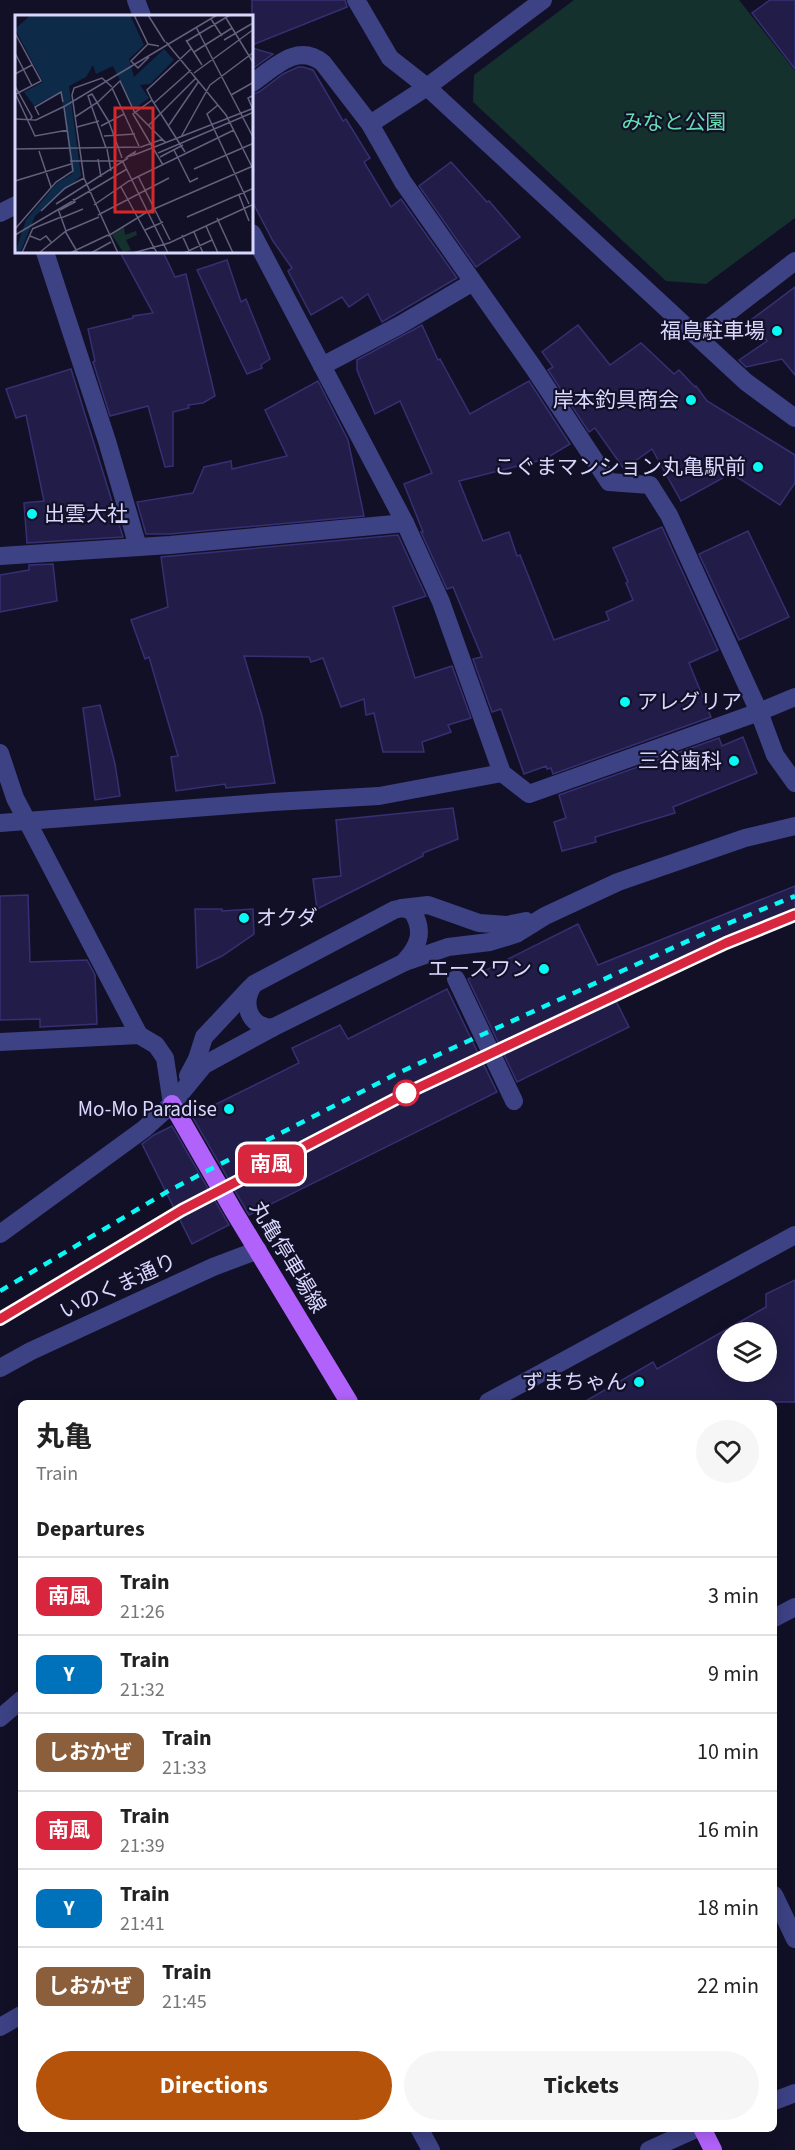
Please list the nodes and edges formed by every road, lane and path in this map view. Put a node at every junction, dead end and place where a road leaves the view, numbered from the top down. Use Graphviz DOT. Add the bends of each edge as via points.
graph roads {
  1 [pos="136,0"];
  2 [pos="356,0"];
  3 [pos="543,0"];
  4 [pos="142,15"];
  5 [pos="254,82"];
  6 [pos="427,87"];
  7 [pos="370,124"];
  8 [pos="15,206"];
  9 [pos="0,213"];
  10 [pos="254,237"];
  11 [pos="46,254"];
  12 [pos="795,261"];
  13 [pos="473,282"];
  14 [pos="698,336"];
  15 [pos="322,366"];
  16 [pos="795,418"];
  17 [pos="405,523"];
  18 [pos="138,547"];
  19 [pos="0,556"];
  20 [pos="795,697"];
  21 [pos="759,712"];
  22 [pos="0,753"];
  23 [pos="502,773"];
  24 [pos="795,783"];
  25 [pos="26,821"];
  26 [pos="0,823"];
  27 [pos="795,826"];
  28 [pos="402,908"];
  29 [pos="545,916"];
  30 [pos="403,963"];
  31 [pos="456,979"];
  32 [pos="254,984"];
  33 [pos="272,1028"];
  34 [pos="139,1035"];
  35 [pos="0,1042"];
  36 [pos="514,1101"];
  37 [pos="172,1104"];
  38 [pos="0,1234"];
  39 [pos="795,1235"];
  40 [pos="258,1250"];
  41 [pos="0,1368"];
  42 [pos="348,1400"];
  43 [pos="492,1400"];
  44 [pos="795,1607"];
  45 [pos="777,1616"];
  46 [pos="18,1703"];
  47 [pos="0,1718"];
  48 [pos="777,1901"];
  49 [pos="795,1940"];
  50 [pos="18,2017"];
  51 [pos="0,2027"];
  52 [pos="795,2093"];
  53 [pos="777,2100"];
  54 [pos="421,2132"];
  55 [pos="689,2132"];
  56 [pos="704,2132"];
  57 [pos="430,2150"];
  58 [pos="649,2150"];
  59 [pos="713,2150"];
  1 -- 4 [label="street"];
  2 -- 6 [label="street" via="390,58"];
  3 -- 6 [label="street"];
  5 -- 7 [label="street" via="291,56 314,55"];
  6 -- 7 [label="street"];
  6 -- 14 [label="street"];
  7 -- 13 [label="street" via="403,182"];
  8 -- 9 [label="street"];
  10 -- 15 [label="street"];
  11 -- 18 [label="street"];
  12 -- 14 [label="street"];
  13 -- 15 [label="street"];
  13 -- 21 [label="street" via="609,482 650,485 669,515"];
  14 -- 16 [label="street" via="746,382"];
  15 -- 17 [label="street"];
  17 -- 18 [label="street"];
  17 -- 23 [label="street" via="441,602"];
  18 -- 19 [label="street"];
  20 -- 21 [label="street"];
  21 -- 23 [label="street" via="529,794"];
  21 -- 24 [label="street" via="775,755"];
  22 -- 25 [label="street"];
  23 -- 25 [label="street" via="379,796"];
  25 -- 26 [label="street"];
  25 -- 34 [label="street"];
  27 -- 29 [label="street" via="669,863"];
  28 -- 29 [label="street" via="428,905 479,923 507,925"];
  28 -- 30 [label="street" via="412,911 420,930 415,951"];
  28 -- 32 [label="street"];
  29 -- 30 [label="street" via="516,934 448,947"];
  30 -- 33 [label="street"];
  31 -- 36 [label="street"];
  32 -- 33 [label="street" via="247,1001 249,1012 262,1027"];
  32 -- 37 [label="street" via="204,1037 197,1059"];
  33 -- 37 [label="street" via="204,1065"];
  34 -- 35 [label="street"];
  34 -- 37 [label="street" via="156,1045 165,1058"];
  37 -- 38 [label="street" via="144,1129"];
  37 -- 40 [label="main road, 丸亀停車場線"];
  39 -- 43 [label="street"];
  40 -- 41 [label="street, いのくま通り" via="213,1267"];
  40 -- 42 [label="main road, 丸亀停車場線"];
  44 -- 45 [label="street"];
  46 -- 47 [label="street"];
  48 -- 49 [label="street"];
  50 -- 51 [label="street"];
  52 -- 53 [label="street"];
  54 -- 57 [label="street"];
  55 -- 58 [label="street"];
  56 -- 59 [label="main road"];
}
